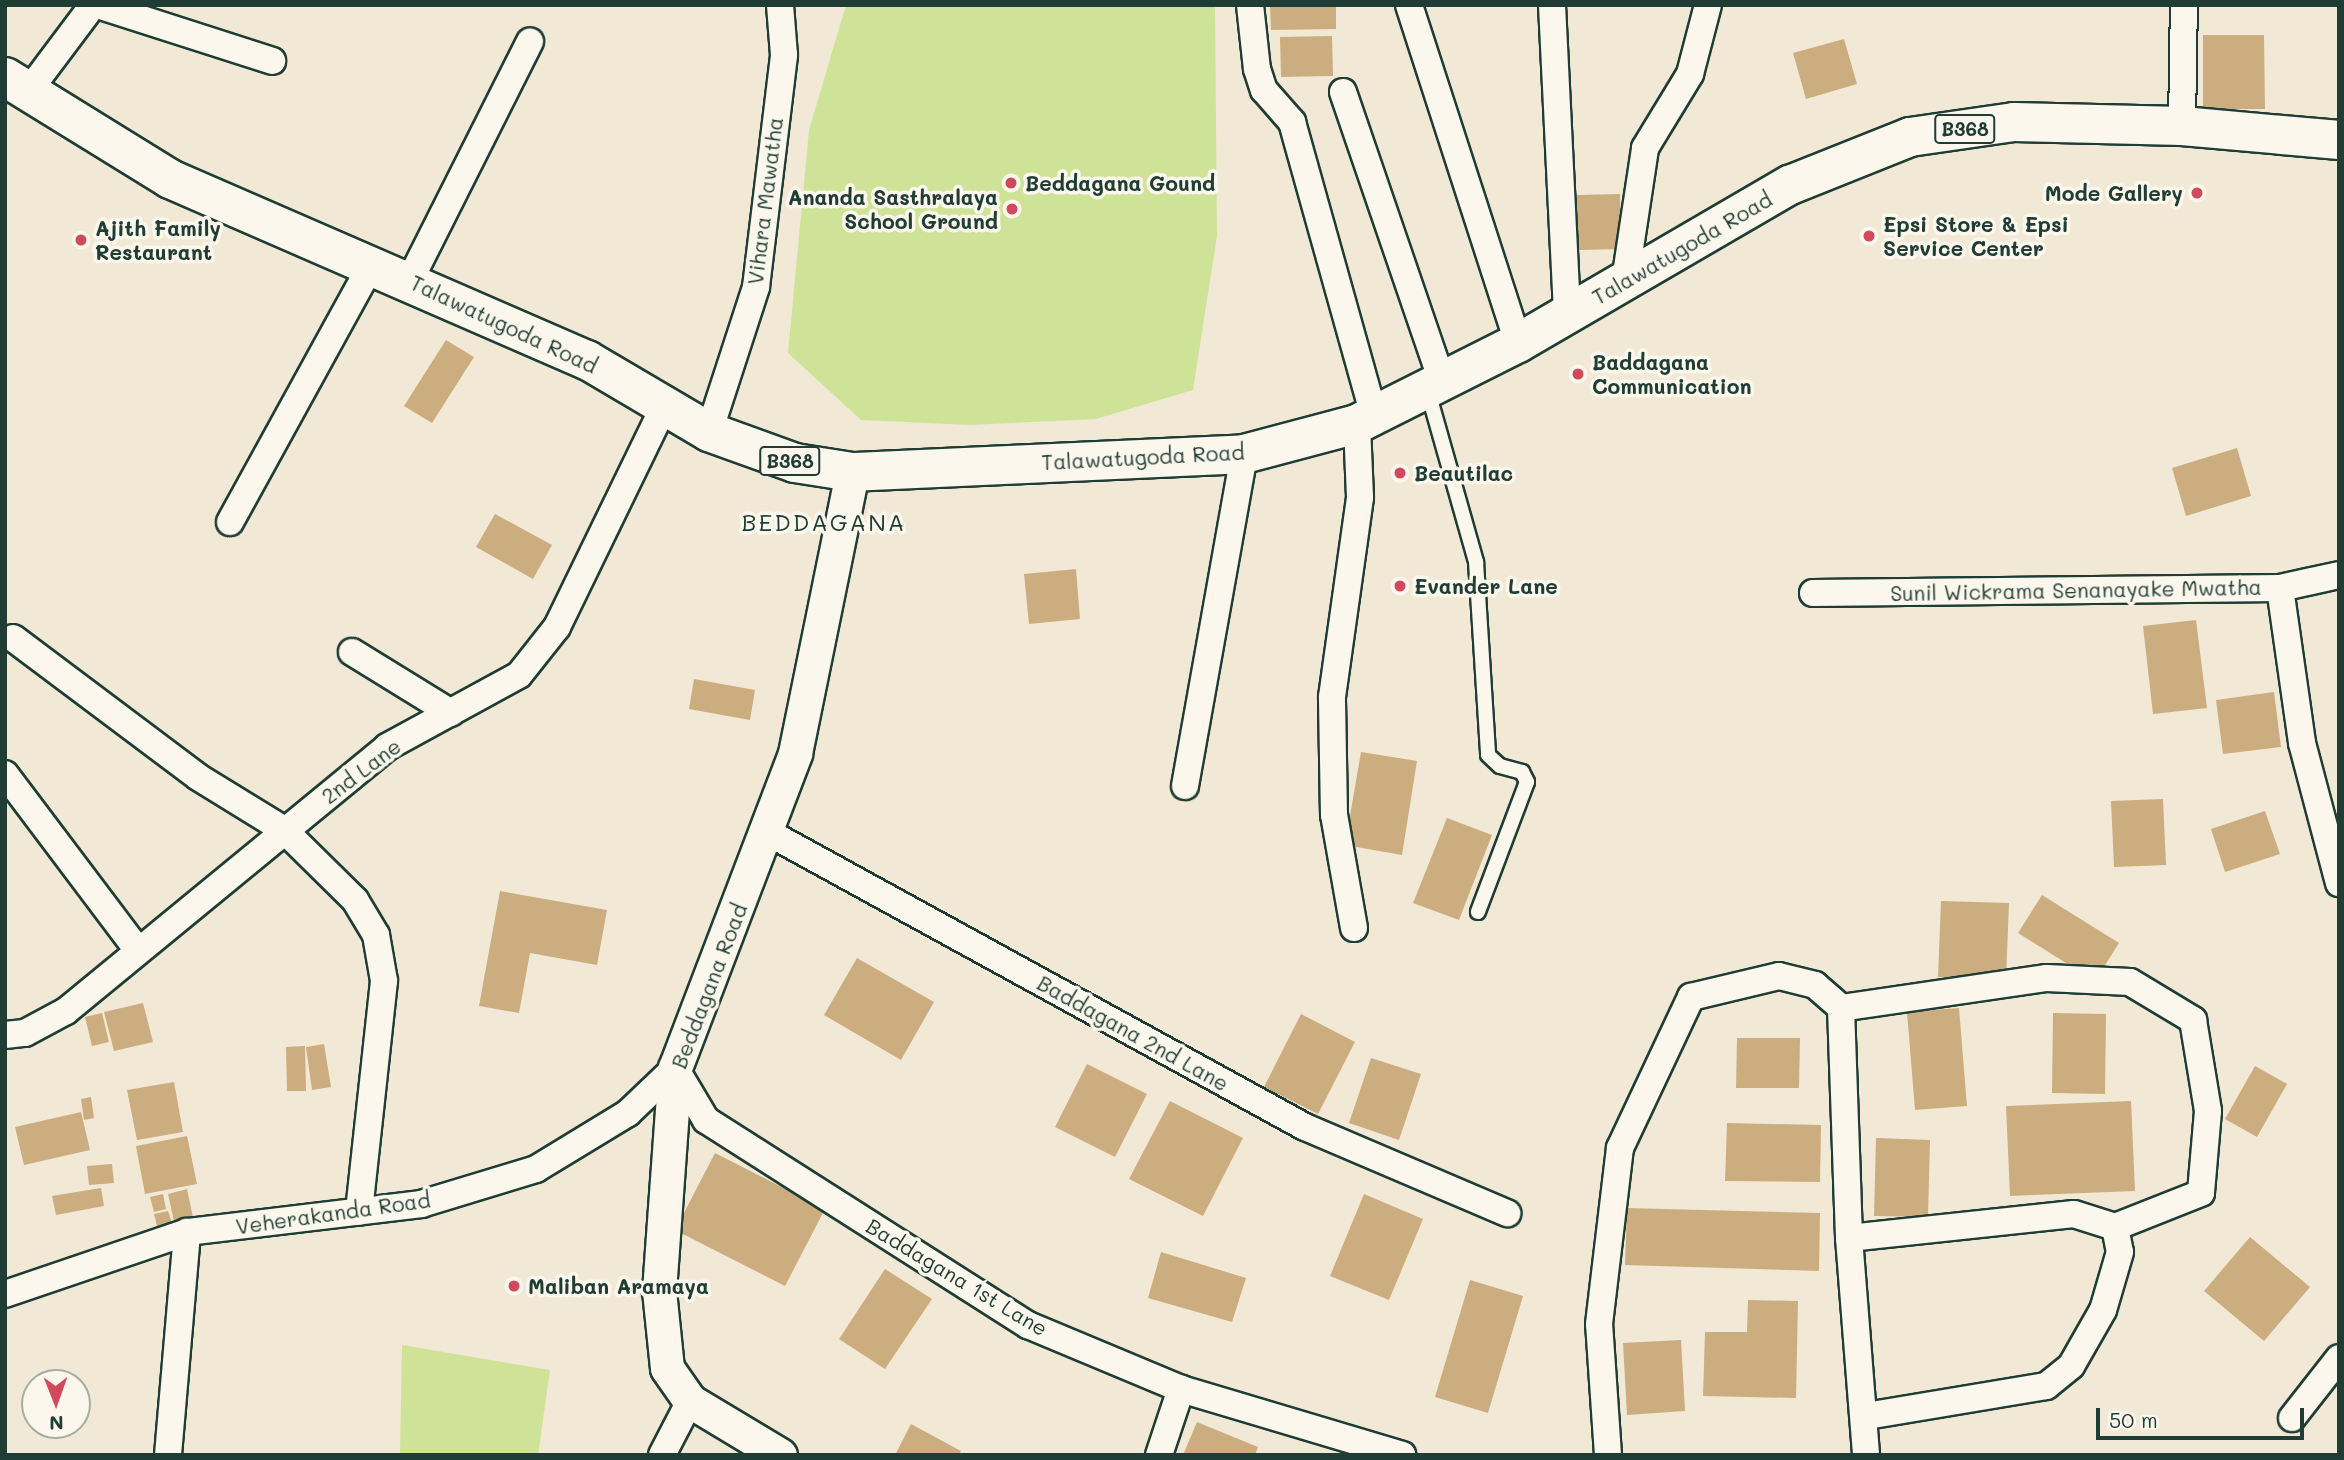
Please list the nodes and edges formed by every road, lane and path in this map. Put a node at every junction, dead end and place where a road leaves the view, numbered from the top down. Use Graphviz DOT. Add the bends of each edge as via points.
graph roads {
  1 [pos="96,5"];
  2 [pos="780,5"];
  3 [pos="1250,5"];
  4 [pos="1409,5"];
  5 [pos="1552,5"];
  6 [pos="1708,5"];
  7 [pos="2184,5"];
  8 [pos="530,41"];
  9 [pos="272,61"];
  10 [pos="18,83"];
  11 [pos="1343,92"];
  12 [pos="2182,127"];
  13 [pos="2339,140"];
  14 [pos="371,267"];
  15 [pos="410,279"];
  16 [pos="1625,281"];
  17 [pos="1567,314"];
  18 [pos="1518,343"];
  19 [pos="1436,388"];
  20 [pos="663,409"];
  21 [pos="1366,419"];
  22 [pos="709,432"];
  23 [pos="1244,454"];
  24 [pos="852,472"];
  25 [pos="230,522"];
  26 [pos="2339,575"];
  27 [pos="2280,588"];
  28 [pos="1813,593"];
  29 [pos="13,638"];
  30 [pos="352,652"];
  31 [pos="451,713"];
  32 [pos="5,774"];
  33 [pos="1185,786"];
  34 [pos="284,830"];
  35 [pos="769,833"];
  36 [pos="2339,883"];
  37 [pos="1478,912"];
  38 [pos="1354,928"];
  39 [pos="137,949"];
  40 [pos="1841,1008"];
  41 [pos="5,1035"];
  42 [pos="675,1068"];
  43 [pos="359,1212"];
  44 [pos="1507,1213"];
  45 [pos="2115,1227"];
  46 [pos="187,1232"];
  47 [pos="1849,1238"];
  48 [pos="5,1294"];
  49 [pos="2339,1358"];
  50 [pos="1181,1389"];
  51 [pos="690,1401"];
  52 [pos="1866,1416"];
  53 [pos="2292,1418"];
  54 [pos="168,1455"];
  55 [pos="662,1455"];
  56 [pos="780,1455"];
  57 [pos="1159,1455"];
  58 [pos="1402,1455"];
  59 [pos="1608,1455"];
  60 [pos="1866,1455"];
  1 -- 9 [label="street"];
  1 -- 10 [label="street"];
  2 -- 22 [label="street, Vihara Mawatha" via="784,55 755,287"];
  3 -- 21 [label="street" via="1257,69 1264,90 1292,122"];
  4 -- 18 [label="street"];
  5 -- 17 [label="street"];
  6 -- 16 [label="street" via="1690,74 1645,148"];
  7 -- 12 [label="street"];
  8 -- 15 [label="street"];
  10 -- 14 [label="main road, Talawatugoda Road / B368" via="170,179"];
  11 -- 19 [label="street"];
  12 -- 13 [label="main road, Talawatugoda Road / B368"];
  12 -- 16 [label="main road, Talawatugoda Road / B368" via="2014,122 1910,137 1790,185"];
  14 -- 15 [label="main road, Talawatugoda Road / B368"];
  14 -- 25 [label="street"];
  15 -- 20 [label="main road, Talawatugoda Road / B368" via="587,360"];
  16 -- 17 [label="main road, Talawatugoda Road / B368"];
  17 -- 18 [label="main road, Talawatugoda Road / B368"];
  18 -- 19 [label="main road, Talawatugoda Road / B368"];
  19 -- 21 [label="main road, Talawatugoda Road / B368"];
  19 -- 37 [label="lane" via="1476,562 1488,755 1500,766 1522,772 1527,782"];
  20 -- 22 [label="main road, Talawatugoda Road / B368"];
  20 -- 31 [label="street, 2nd Lane" via="557,627 519,675"];
  21 -- 23 [label="main road, Talawatugoda Road / B368"];
  21 -- 38 [label="street" via="1360,497 1332,696 1334,816"];
  22 -- 24 [label="main road, Talawatugoda Road / B368" via="795,463"];
  23 -- 24 [label="main road, Talawatugoda Road / B368"];
  23 -- 33 [label="street"];
  24 -- 35 [label="street, Beddagana Road" via="795,753"];
  26 -- 27 [label="street, Sunil Wickrama Senanayake Mwatha"];
  27 -- 28 [label="street, Sunil Wickrama Senanayake Mwatha"];
  27 -- 36 [label="street" via="2302,743"];
  29 -- 34 [label="street" via="198,777"];
  30 -- 31 [label="street"];
  31 -- 34 [label="street, 2nd Lane" via="387,747"];
  32 -- 39 [label="street"];
  34 -- 39 [label="street, 2nd Lane"];
  34 -- 43 [label="street" via="355,900 376,935 382,958"];
  35 -- 42 [label="street, Beddagana Road"];
  35 -- 44 [label="street, Baddagana 2nd Lane" via="1305,1127"];
  39 -- 41 [label="street, 2nd Lane" via="66,1011 25,1032"];
  40 -- 45 [label="street" via="2047,978 2130,982 2193,1020 2208,1111 2201,1192"];
  40 -- 47 [label="street"];
  40 -- 59 [label="street" via="1815,985 1779,976 1691,998 1620,1149 1599,1324"];
  42 -- 43 [label="street, Veherakanda Road" via="628,1113 536,1169 421,1204"];
  42 -- 50 [label="street, Baddagana 1st Lane" via="706,1120 1028,1325"];
  42 -- 51 [label="street, Beddagana Road" via="659,1291 667,1368"];
  43 -- 46 [label="street, Veherakanda Road"];
  45 -- 47 [label="street" via="2074,1214"];
  45 -- 52 [label="street" via="2120,1252 2103,1310 2071,1366 2046,1386"];
  46 -- 48 [label="street, Veherakanda Road"];
  46 -- 54 [label="street"];
  47 -- 52 [label="street"];
  49 -- 53 [label="street"];
  50 -- 57 [label="street"];
  50 -- 58 [label="street, Baddagana 1st Lane"];
  51 -- 55 [label="street"];
  51 -- 56 [label="street, Beddagana Road"];
  52 -- 60 [label="street"];
}
